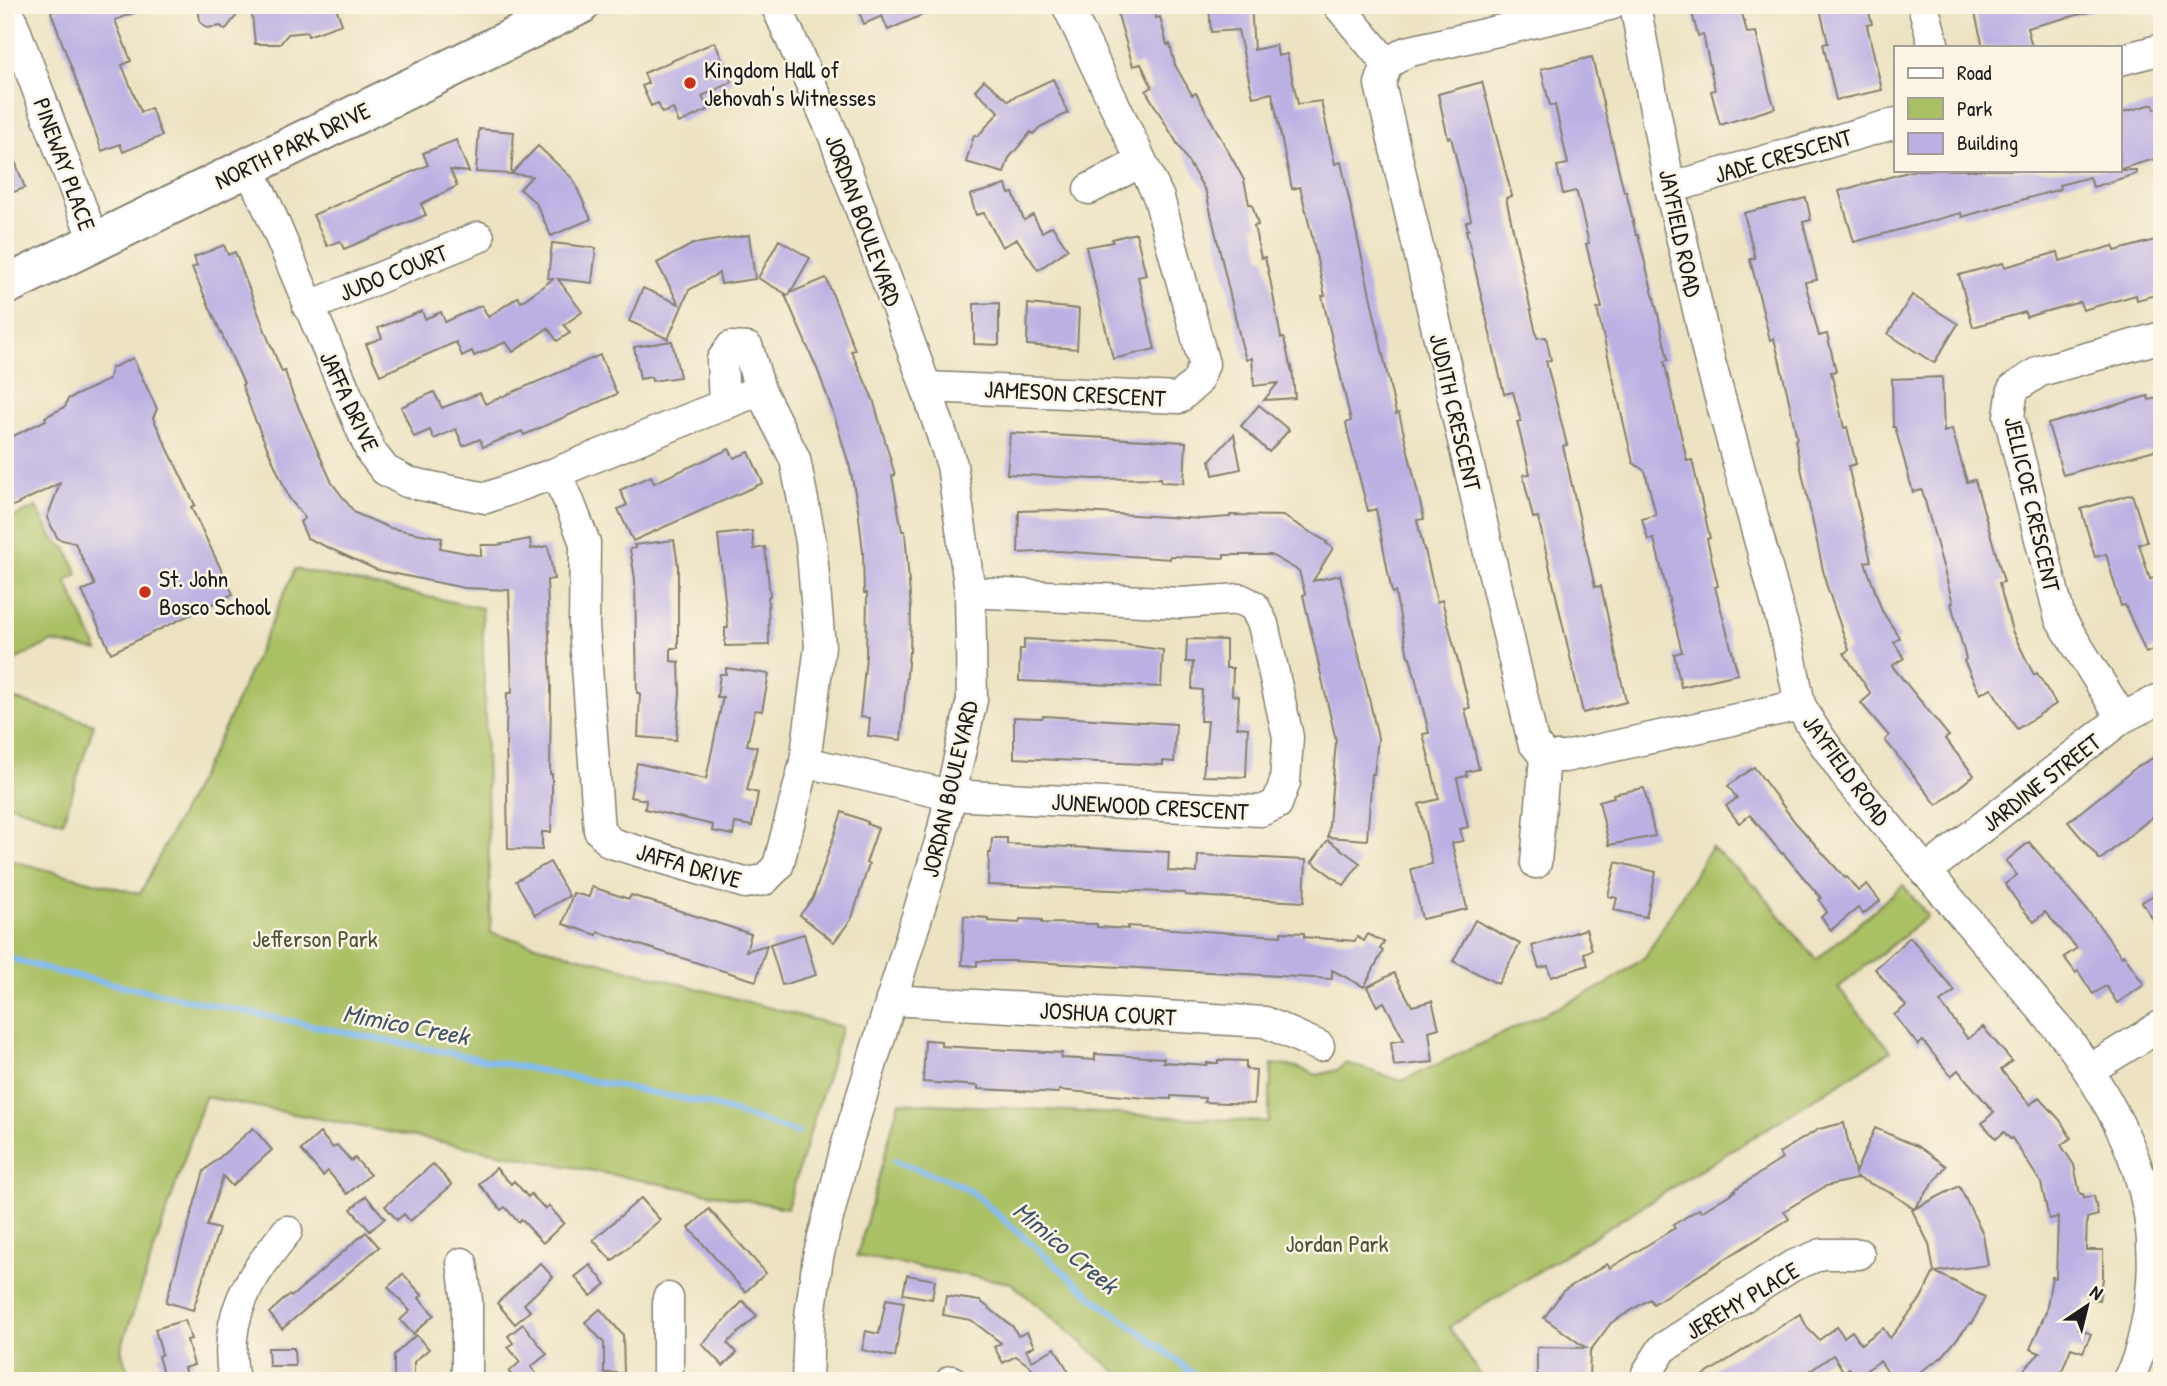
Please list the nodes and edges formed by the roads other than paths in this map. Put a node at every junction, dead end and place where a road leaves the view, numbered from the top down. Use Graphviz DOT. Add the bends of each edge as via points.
graph roads {
  1 [pos="6,5"];
  2 [pos="580,5"];
  3 [pos="776,5"];
  4 [pos="1067,5"];
  5 [pos="1338,5"];
  6 [pos="1610,5"];
  7 [pos="1635,5"];
  8 [pos="1923,5"];
  9 [pos="1934,46"];
  10 [pos="2162,49"];
  11 [pos="2122,59"];
  12 [pos="1387,64"];
  13 [pos="1894,124"];
  14 [pos="1142,162"];
  15 [pos="248,167"];
  16 [pos="1670,188"];
  17 [pos="1089,189"];
  18 [pos="479,237"];
  19 [pos="94,244"];
  20 [pos="5,286"];
  21 [pos="308,307"];
  22 [pos="2162,337"];
  23 [pos="926,387"];
  24 [pos="760,390"];
  25 [pos="724,405"];
  26 [pos="555,473"];
  27 [pos="970,592"];
  28 [pos="2162,698"];
  29 [pos="1800,705"];
  30 [pos="2122,718"];
  31 [pos="1545,757"];
  32 [pos="805,762"];
  33 [pos="950,795"];
  34 [pos="1536,863"];
  35 [pos="1925,872"];
  36 [pos="891,1000"];
  37 [pos="2162,1025"];
  38 [pos="1319,1046"];
  39 [pos="2089,1070"];
  40 [pos="287,1231"];
  41 [pos="1859,1254"];
  42 [pos="462,1263"];
  43 [pos="668,1298"];
  44 [pos="234,1381"];
  45 [pos="467,1381"];
  46 [pos="668,1381"];
  47 [pos="807,1381"];
  48 [pos="1648,1381"];
  49 [pos="2127,1381"];
  1 -- 19 [label="street, PINEWAY PLACE"];
  2 -- 15 [label="main road, NORTH PARK DRIVE"];
  3 -- 23 [label="street, JORDAN BOULEVARD" via="833,134"];
  4 -- 14 [label="street, JAMESON CRESCENT"];
  5 -- 12 [label="street"];
  6 -- 12 [label="street" via="1406,52"];
  7 -- 16 [label="street, JAYFIELD ROAD"];
  8 -- 9 [label="street"];
  10 -- 11 [label="street"];
  12 -- 31 [label="street, JUDITH CRESCENT" via="1380,84 1533,742"];
  13 -- 16 [label="street, JADE CRESCENT"];
  14 -- 17 [label="street"];
  14 -- 23 [label="street, JAMESON CRESCENT" via="1159,198 1204,364 1197,382 1179,398"];
  15 -- 19 [label="main road, NORTH PARK DRIVE"];
  15 -- 21 [label="street, JAFFA DRIVE"];
  16 -- 29 [label="street, JAYFIELD ROAD" via="1709,358 1788,644"];
  18 -- 21 [label="street, JUDO COURT"];
  19 -- 20 [label="main road, NORTH PARK DRIVE"];
  21 -- 26 [label="street, JAFFA DRIVE" via="371,452 385,470 407,482 486,498"];
  22 -- 30 [label="street, JELLICOE CRESCENT" via="2040,371 2013,389 2009,416 2060,618"];
  23 -- 27 [label="street, JORDAN BOULEVARD" via="951,466"];
  24 -- 25 [label="street, JAFFA DRIVE"];
  24 -- 25 [label="street, JAFFA DRIVE" via="748,348 731,347 722,360"];
  24 -- 32 [label="street, JAFFA DRIVE" via="795,459 811,542 820,646"];
  25 -- 26 [label="street, JAFFA DRIVE"];
  26 -- 32 [label="street, JAFFA DRIVE" via="585,543 584,626 599,830 611,843 746,883 764,880 778,866"];
  27 -- 33 [label="street, JORDAN BOULEVARD" via="972,700"];
  27 -- 33 [label="street, JUNEWOOD CRESCENT" via="1181,603 1240,599 1254,606 1263,624 1287,737 1285,782 1277,804 1261,811"];
  28 -- 30 [label="street, JARDINE STREET"];
  29 -- 31 [label="street" via="1565,757"];
  29 -- 35 [label="street, JAYFIELD ROAD" via="1850,781"];
  30 -- 35 [label="street, JARDINE STREET"];
  31 -- 34 [label="street"];
  32 -- 33 [label="street, JUNEWOOD CRESCENT"];
  33 -- 36 [label="street, JORDAN BOULEVARD"];
  35 -- 39 [label="street, JAYFIELD ROAD"];
  36 -- 38 [label="street, JOSHUA COURT" via="1265,1022"];
  36 -- 47 [label="street, JORDAN BOULEVARD" via="818,1257"];
  37 -- 39 [label="street"];
  39 -- 49 [label="street, JAYFIELD ROAD" via="2136,1154 2154,1219 2155,1285 2145,1332"];
  40 -- 44 [label="street" via="257,1268 238,1307 232,1338"];
  41 -- 48 [label="street, JEREMY PLACE" via="1822,1254 1792,1266 1663,1348 1647,1373"];
  42 -- 45 [label="street"];
  43 -- 46 [label="street"];
}
